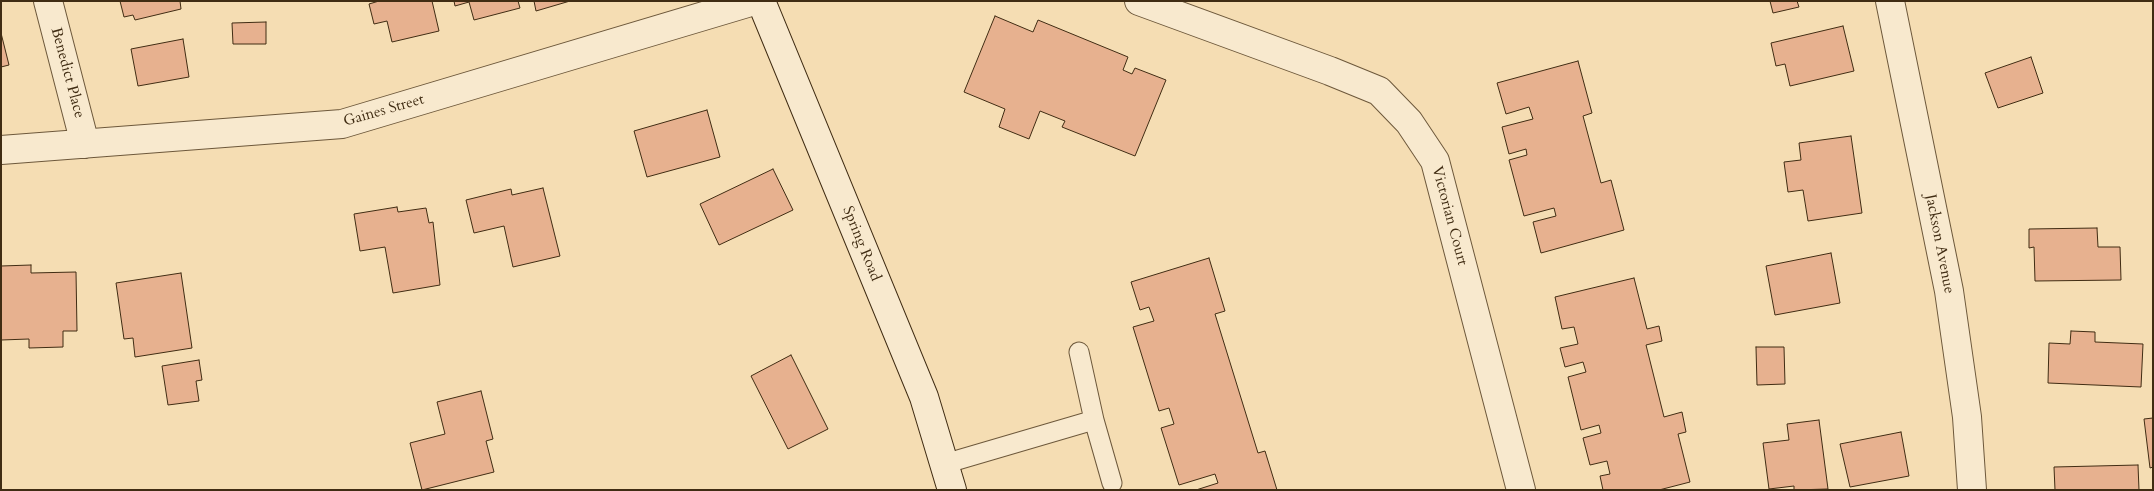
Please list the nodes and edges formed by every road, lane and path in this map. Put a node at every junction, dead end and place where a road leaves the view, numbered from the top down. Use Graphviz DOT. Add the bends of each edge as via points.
graph roads {
  1 [pos="48,1"];
  2 [pos="754,1"];
  3 [pos="761,1"];
  4 [pos="1138,1"];
  5 [pos="1890,1"];
  6 [pos="85,144"];
  7 [pos="1,150"];
  8 [pos="1079,352"];
  9 [pos="1094,420"];
  10 [pos="948,477"];
  11 [pos="1112,483"];
  12 [pos="1521,490"];
  13 [pos="1972,490"];
  1 -- 6 [label="street, Benedict Place"];
  2 -- 6 [label="street, Gaines Street" via="342,124"];
  3 -- 10 [label="street, Spring Road" via="924,397"];
  4 -- 12 [label="street, Victorian Court" via="1379,91 1409,122 1435,161"];
  5 -- 13 [label="street, Jackson Avenue" via="1949,291 1967,417"];
  6 -- 7 [label="street, Gaines Street"];
  8 -- 9 [label="lane"];
  9 -- 10 [label="lane"];
  9 -- 11 [label="lane"];
}
